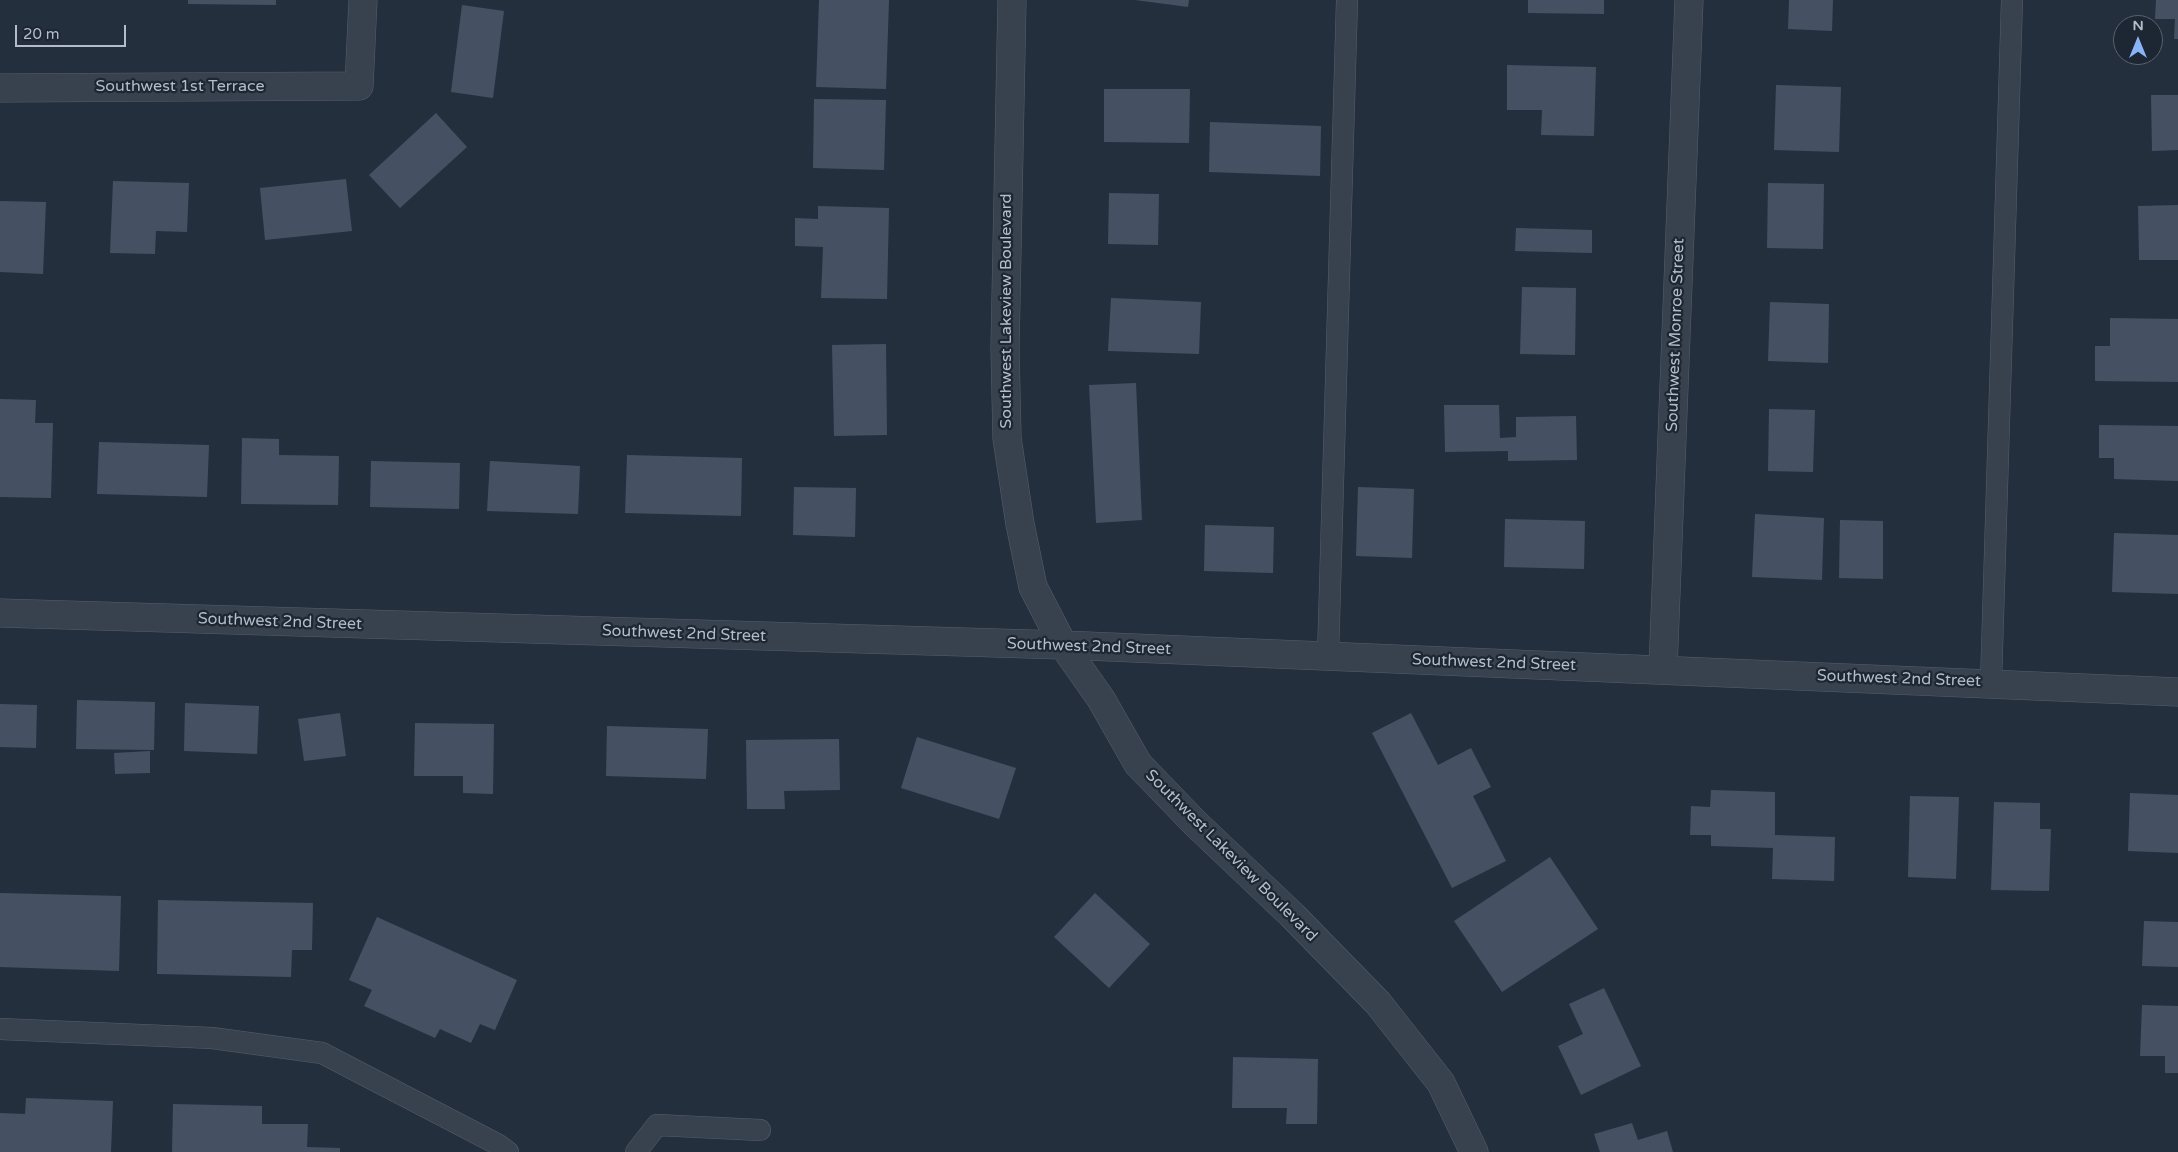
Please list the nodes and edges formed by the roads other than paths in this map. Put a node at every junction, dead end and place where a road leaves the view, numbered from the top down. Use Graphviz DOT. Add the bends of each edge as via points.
graph roads {
  1 [pos="363,0"];
  2 [pos="1012,0"];
  3 [pos="1347,0"];
  4 [pos="1689,0"];
  5 [pos="2012,0"];
  6 [pos="0,88"];
  7 [pos="0,613"];
  8 [pos="1063,645"];
  9 [pos="1328,656"];
  10 [pos="1663,669"];
  11 [pos="1990,682"];
  12 [pos="2178,692"];
  13 [pos="0,1030"];
  14 [pos="760,1130"];
  15 [pos="508,1152"];
  16 [pos="636,1152"];
  17 [pos="1474,1152"];
  1 -- 6 [label="street, Southwest 1st Terrace" via="359,86"];
  2 -- 8 [label="street, Southwest Lakeview Boulevard" via="1006,438 1033,587"];
  3 -- 9 [label="lane"];
  4 -- 10 [label="street, Southwest Monroe Street"];
  5 -- 11 [label="lane"];
  7 -- 8 [label="street, Southwest 2nd Street"];
  8 -- 9 [label="street, Southwest 2nd Street"];
  8 -- 17 [label="street, Southwest Lakeview Boulevard" via="1102,699 1138,764 1378,1003 1441,1084"];
  9 -- 10 [label="street, Southwest 2nd Street"];
  10 -- 11 [label="street, Southwest 2nd Street"];
  11 -- 12 [label="street, Southwest 2nd Street"];
  13 -- 15 [label="lane" via="212,1038 322,1053"];
  14 -- 16 [label="lane" via="656,1125"];
}
